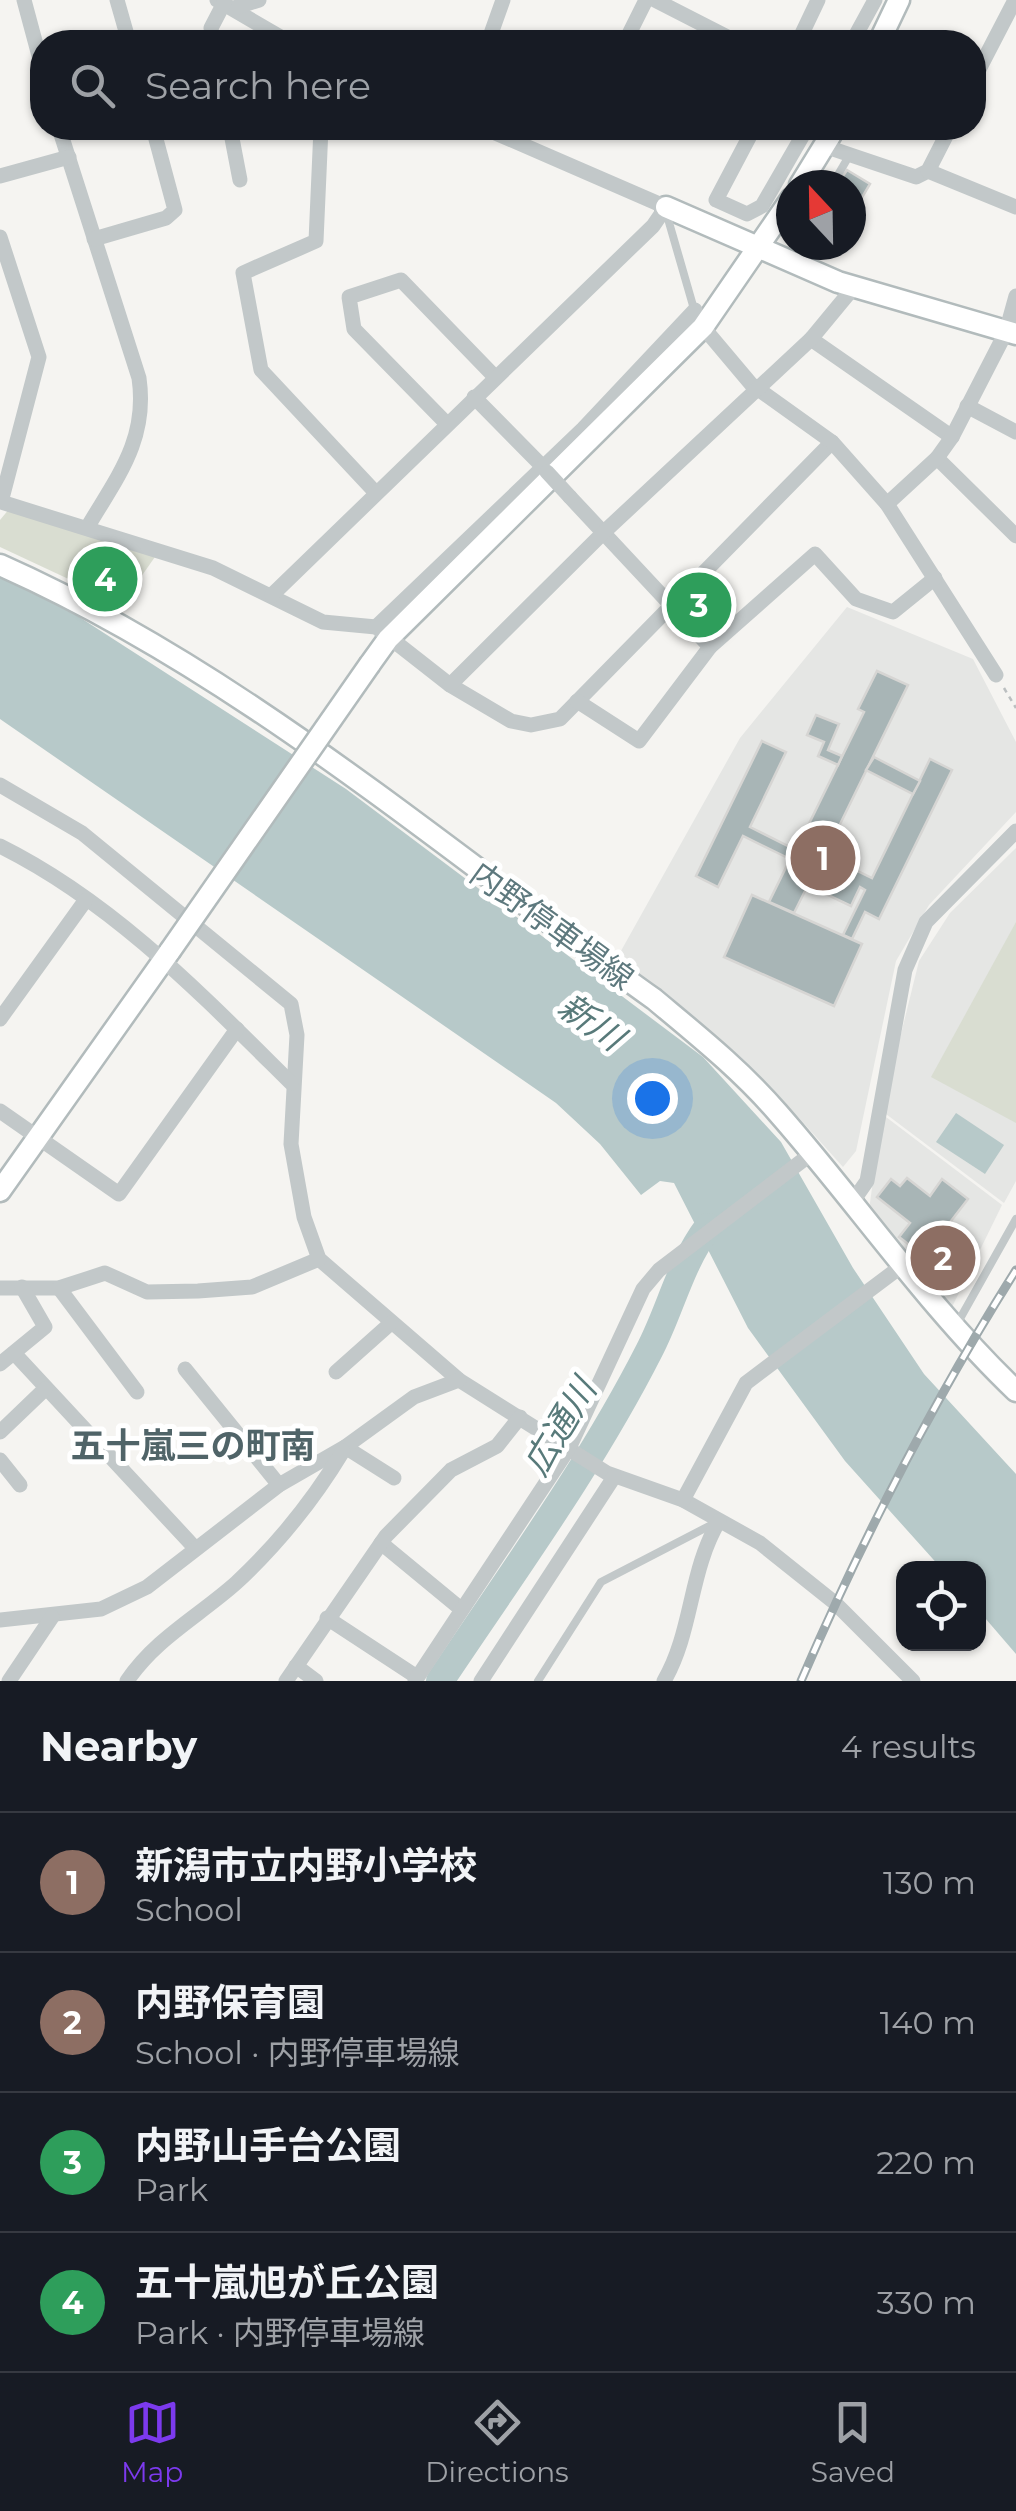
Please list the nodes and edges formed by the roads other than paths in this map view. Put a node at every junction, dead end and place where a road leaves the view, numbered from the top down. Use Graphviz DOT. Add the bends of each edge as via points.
graph roads {
  1 [pos="24,0"];
  2 [pos="116,0"];
  3 [pos="259,0"];
  4 [pos="503,0"];
  5 [pos="646,0"];
  6 [pos="655,0"];
  7 [pos="818,0"];
  8 [pos="875,0"];
  9 [pos="899,0"];
  10 [pos="1014,0"];
  11 [pos="225,4"];
  12 [pos="32,30"];
  13 [pos="125,30"];
  14 [pos="211,30"];
  15 [pos="269,30"];
  16 [pos="492,30"];
  17 [pos="632,30"];
  18 [pos="714,30"];
  19 [pos="804,30"];
  20 [pos="859,30"];
  21 [pos="885,30"];
  22 [pos="986,55"];
  23 [pos="63,140"];
  24 [pos="156,140"];
  25 [pos="232,140"];
  26 [pos="320,140"];
  27 [pos="512,140"];
  28 [pos="748,140"];
  29 [pos="800,140"];
  30 [pos="828,140"];
  31 [pos="833,140"];
  32 [pos="944,140"];
  33 [pos="849,156"];
  34 [pos="68,157"];
  35 [pos="809,170"];
  36 [pos="841,170"];
  37 [pos="928,171"];
  38 [pos="0,176"];
  39 [pos="240,180"];
  40 [pos="666,207"];
  41 [pos="1016,207"];
  42 [pos="776,222"];
  43 [pos="0,236"];
  44 [pos="94,239"];
  45 [pos="758,250"];
  46 [pos="4,260"];
  47 [pos="854,288"];
  48 [pos="1016,296"];
  49 [pos="699,318"];
  50 [pos="1011,333"];
  51 [pos="811,339"];
  52 [pos="494,377"];
  53 [pos="758,391"];
  54 [pos="474,397"];
  55 [pos="968,406"];
  56 [pos="446,424"];
  57 [pos="1016,432"];
  58 [pos="952,437"];
  59 [pos="832,442"];
  60 [pos="938,458"];
  61 [pos="544,468"];
  62 [pos="376,494"];
  63 [pos="887,504"];
  64 [pos="88,528"];
  65 [pos="604,532"];
  66 [pos="1016,536"];
  67 [pos="0,565"];
  68 [pos="935,578"];
  69 [pos="272,595"];
  70 [pos="672,604"];
  71 [pos="382,633"];
  72 [pos="710,647"];
  73 [pos="996,675"];
  74 [pos="450,685"];
  75 [pos="577,701"];
  76 [pos="0,785"];
  77 [pos="1016,831"];
  78 [pos="0,846"];
  79 [pos="85,901"];
  80 [pos="167,955"];
  81 [pos="2,1011"];
  82 [pos="237,1030"];
  83 [pos="291,1083"];
  84 [pos="0,1110"];
  85 [pos="37,1137"];
  86 [pos="811,1154"];
  87 [pos="0,1191"];
  88 [pos="851,1204"];
  89 [pos="1016,1219"];
  90 [pos="319,1259"];
  91 [pos="903,1266"];
  92 [pos="22,1287"];
  93 [pos="0,1288"];
  94 [pos="60,1288"];
  95 [pos="391,1323"];
  96 [pos="957,1325"];
  97 [pos="14,1353"];
  98 [pos="0,1364"];
  99 [pos="185,1370"];
  100 [pos="336,1372"];
  101 [pos="459,1380"];
  102 [pos="45,1390"];
  103 [pos="137,1392"];
  104 [pos="1016,1392"];
  105 [pos="520,1417"];
  106 [pos="0,1432"];
  107 [pos="345,1447"];
  108 [pos="572,1450"];
  109 [pos="0,1460"];
  110 [pos="611,1475"];
  111 [pos="394,1478"];
  112 [pos="20,1485"];
  113 [pos="279,1485"];
  114 [pos="684,1500"];
  115 [pos="720,1520"];
  116 [pos="380,1543"];
  117 [pos="195,1548"];
  118 [pos="461,1610"];
  119 [pos="52,1618"];
  120 [pos="327,1618"];
  121 [pos="0,1620"];
  122 [pos="296,1666"];
  123 [pos="416,1679"];
  124 [pos="9,1681"];
  125 [pos="127,1681"];
  126 [pos="286,1681"];
  127 [pos="316,1681"];
  128 [pos="481,1681"];
  129 [pos="538,1681"];
  130 [pos="664,1681"];
  131 [pos="912,1681"];
  1 -- 12 [label="street"];
  2 -- 13 [label="street"];
  3 -- 11 [label="street"];
  4 -- 16 [label="street"];
  5 -- 17 [label="street"];
  6 -- 18 [label="street"];
  7 -- 19 [label="street"];
  8 -- 20 [label="street"];
  9 -- 21 [label="street"];
  10 -- 22 [label="street"];
  11 -- 14 [label="street"];
  11 -- 15 [label="street"];
  23 -- 34 [label="street"];
  24 -- 44 [label="street" via="175,210"];
  25 -- 39 [label="street"];
  26 -- 62 [label="street" via="316,241 244,273 261,370"];
  27 -- 40 [label="street"];
  28 -- 29 [label="street" via="716,200 748,214 762,206"];
  30 -- 35 [label="street"];
  31 -- 33 [label="street"];
  32 -- 37 [label="street"];
  33 -- 36 [label="lane"];
  33 -- 37 [label="street" via="916,177"];
  34 -- 38 [label="street"];
  34 -- 44 [label="street"];
  37 -- 41 [label="street"];
  40 -- 45 [label="street"];
  40 -- 49 [label="lane"];
  40 -- 52 [label="street"];
  42 -- 45 [label="street"];
  43 -- 46 [label="street"];
  44 -- 64 [label="street" via="142,402 132,451"];
  45 -- 47 [label="street" via="819,265"];
  45 -- 49 [label="street"];
  46 -- 64 [label="street" via="39,357 1,502"];
  47 -- 50 [label="street"];
  47 -- 51 [label="street"];
  48 -- 50 [label="street"];
  49 -- 53 [label="street"];
  49 -- 61 [label="street"];
  49 -- 71 [label="street"];
  50 -- 55 [label="street"];
  51 -- 53 [label="street"];
  51 -- 58 [label="street"];
  52 -- 54 [label="street"];
  52 -- 56 [label="street" via="401,280 348,296 354,329"];
  53 -- 59 [label="street"];
  53 -- 65 [label="street"];
  54 -- 56 [label="street"];
  54 -- 61 [label="street"];
  55 -- 57 [label="street"];
  55 -- 58 [label="street"];
  56 -- 62 [label="street"];
  58 -- 60 [label="street"];
  59 -- 63 [label="street"];
  59 -- 70 [label="street"];
  60 -- 63 [label="street"];
  60 -- 66 [label="street"];
  61 -- 65 [label="street, bridge"];
  61 -- 71 [label="street"];
  62 -- 69 [label="street"];
  63 -- 68 [label="street"];
  64 -- 69 [label="street" via="213,568"];
  65 -- 70 [label="street"];
  65 -- 74 [label="street"];
  67 -- 86 [label="street, 内野停車場線" via="107,619 252,709 654,999 747,1080"];
  68 -- 72 [label="street" via="893,612 856,599 816,554"];
  68 -- 73 [label="street"];
  69 -- 71 [label="street" via="323,622"];
  70 -- 72 [label="street"];
  70 -- 75 [label="street"];
  71 -- 74 [label="street"];
  71 -- 80 [label="street, bridge" via="370,664"];
  72 -- 75 [label="street" via="639,740"];
  74 -- 75 [label="street" via="488,710 532,726 560,719"];
  76 -- 83 [label="street" via="105,850 292,1004"];
  77 -- 88 [label="street" via="926,922 905,970 867,1180"];
  78 -- 79 [label="street"];
  79 -- 80 [label="street"];
  79 -- 81 [label="street"];
  80 -- 82 [label="street"];
  80 -- 85 [label="street"];
  82 -- 83 [label="street"];
  82 -- 85 [label="street" via="119,1194"];
  83 -- 90 [label="street" via="295,1169"];
  84 -- 85 [label="street"];
  85 -- 87 [label="street"];
  86 -- 88 [label="street, 内野停車場線"];
  86 -- 108 [label="street" via="659,1270 644,1289"];
  88 -- 91 [label="street, 内野停車場線"];
  89 -- 96 [label="lane"];
  90 -- 94 [label="street" via="252,1286 146,1292 106,1273"];
  90 -- 95 [label="street"];
  91 -- 96 [label="street, 内野停車場線"];
  91 -- 114 [label="street" via="746,1382"];
  92 -- 93 [label="street"];
  92 -- 94 [label="street"];
  92 -- 97 [label="street" via="44,1327"];
  94 -- 103 [label="street"];
  95 -- 100 [label="street"];
  95 -- 101 [label="street"];
  96 -- 104 [label="street, 内野停車場線"];
  97 -- 98 [label="street"];
  97 -- 102 [label="street"];
  99 -- 113 [label="street"];
  101 -- 105 [label="street"];
  101 -- 107 [label="street" via="414,1398"];
  102 -- 106 [label="street"];
  102 -- 117 [label="street"];
  105 -- 108 [label="street"];
  105 -- 116 [label="street" via="498,1446 451,1470"];
  107 -- 111 [label="street"];
  107 -- 113 [label="street"];
  107 -- 125 [label="street" via="316,1496 248,1570 144,1658"];
  108 -- 110 [label="street"];
  108 -- 118 [label="street"];
  109 -- 112 [label="street"];
  110 -- 114 [label="street"];
  110 -- 128 [label="street"];
  113 -- 117 [label="street"];
  114 -- 115 [label="street"];
  115 -- 129 [label="lane" via="601,1582"];
  115 -- 130 [label="street" via="705,1544 676,1661"];
  115 -- 131 [label="street" via="835,1602"];
  116 -- 118 [label="street"];
  116 -- 120 [label="street"];
  117 -- 119 [label="street" via="148,1587 101,1609"];
  118 -- 123 [label="street"];
  119 -- 121 [label="street"];
  119 -- 124 [label="street"];
  120 -- 122 [label="street"];
  120 -- 123 [label="street"];
  122 -- 126 [label="street"];
  122 -- 127 [label="street"];
}
